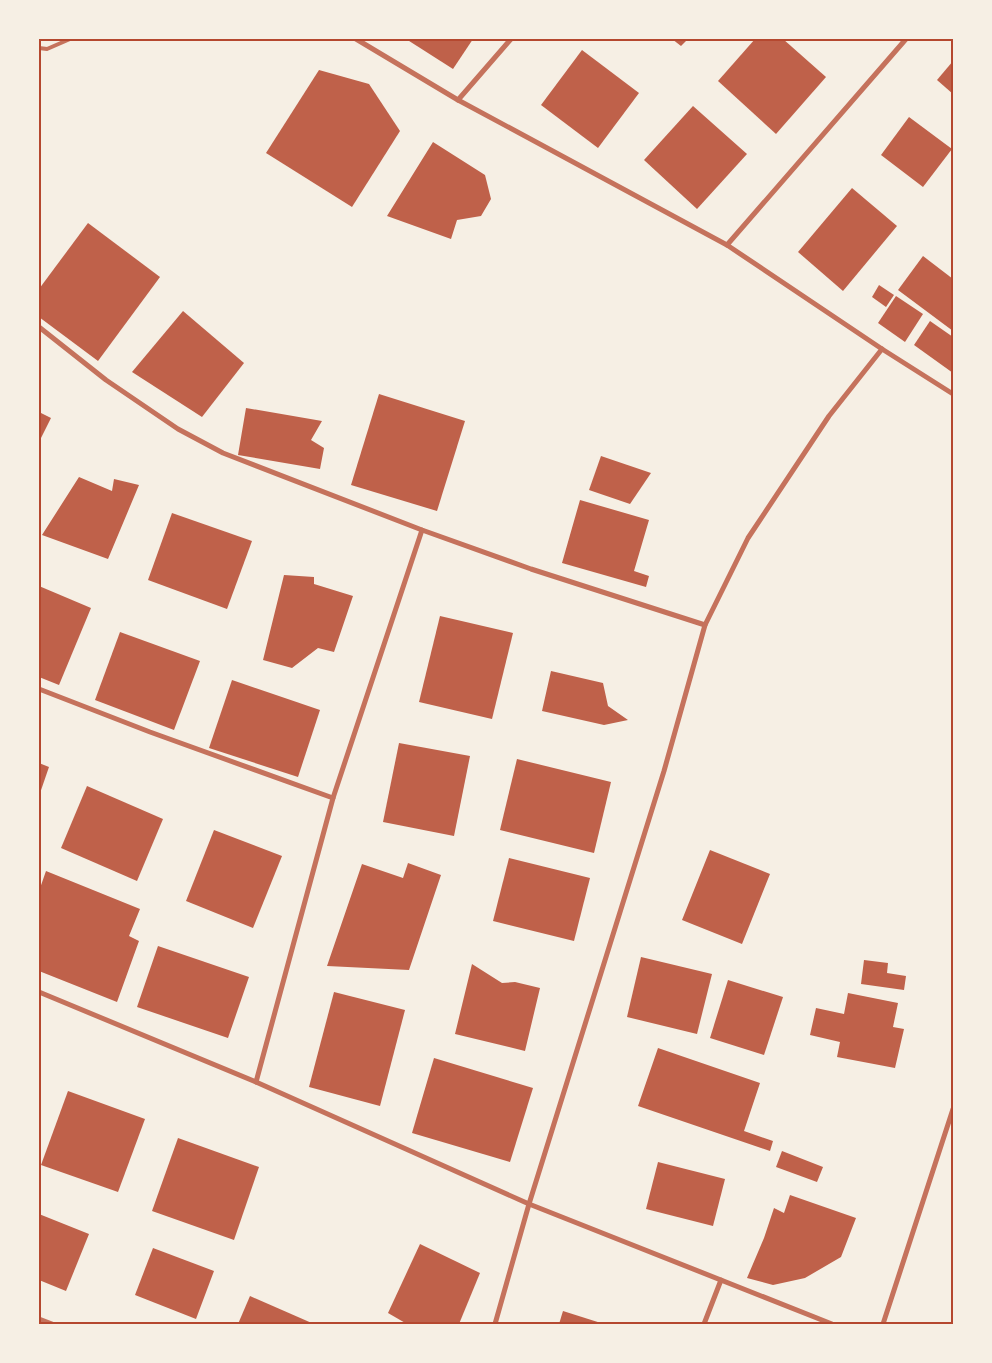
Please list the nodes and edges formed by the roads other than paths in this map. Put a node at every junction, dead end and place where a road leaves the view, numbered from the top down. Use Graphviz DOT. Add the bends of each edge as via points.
graph roads {
  1 [pos="70,39"];
  2 [pos="356,39"];
  3 [pos="512,39"];
  4 [pos="906,39"];
  5 [pos="39,48"];
  6 [pos="458,100"];
  7 [pos="727,245"];
  8 [pos="39,327"];
  9 [pos="882,349"];
  10 [pos="953,394"];
  11 [pos="422,530"];
  12 [pos="705,625"];
  13 [pos="39,689"];
  14 [pos="332,798"];
  15 [pos="39,992"];
  16 [pos="256,1082"];
  17 [pos="953,1109"];
  18 [pos="529,1204"];
  19 [pos="720,1280"];
  20 [pos="39,1319"];
  21 [pos="52,1324"];
  22 [pos="495,1324"];
  23 [pos="704,1324"];
  24 [pos="832,1324"];
  25 [pos="883,1324"];
  1 -- 5 [label="lane" via="47,49"];
  2 -- 6 [label="street"];
  3 -- 6 [label="street"];
  4 -- 7 [label="street"];
  6 -- 7 [label="street"];
  7 -- 9 [label="street"];
  8 -- 11 [label="street" via="114,386 178,429 223,453"];
  9 -- 10 [label="street"];
  9 -- 12 [label="street" via="830,416 748,538"];
  11 -- 12 [label="street"];
  11 -- 14 [label="street"];
  12 -- 18 [label="street" via="664,771"];
  13 -- 14 [label="street"];
  14 -- 16 [label="street"];
  15 -- 16 [label="street"];
  16 -- 18 [label="street"];
  17 -- 25 [label="street"];
  18 -- 19 [label="street"];
  18 -- 22 [label="street"];
  19 -- 23 [label="street"];
  19 -- 24 [label="street"];
  20 -- 21 [label="street"];
}
